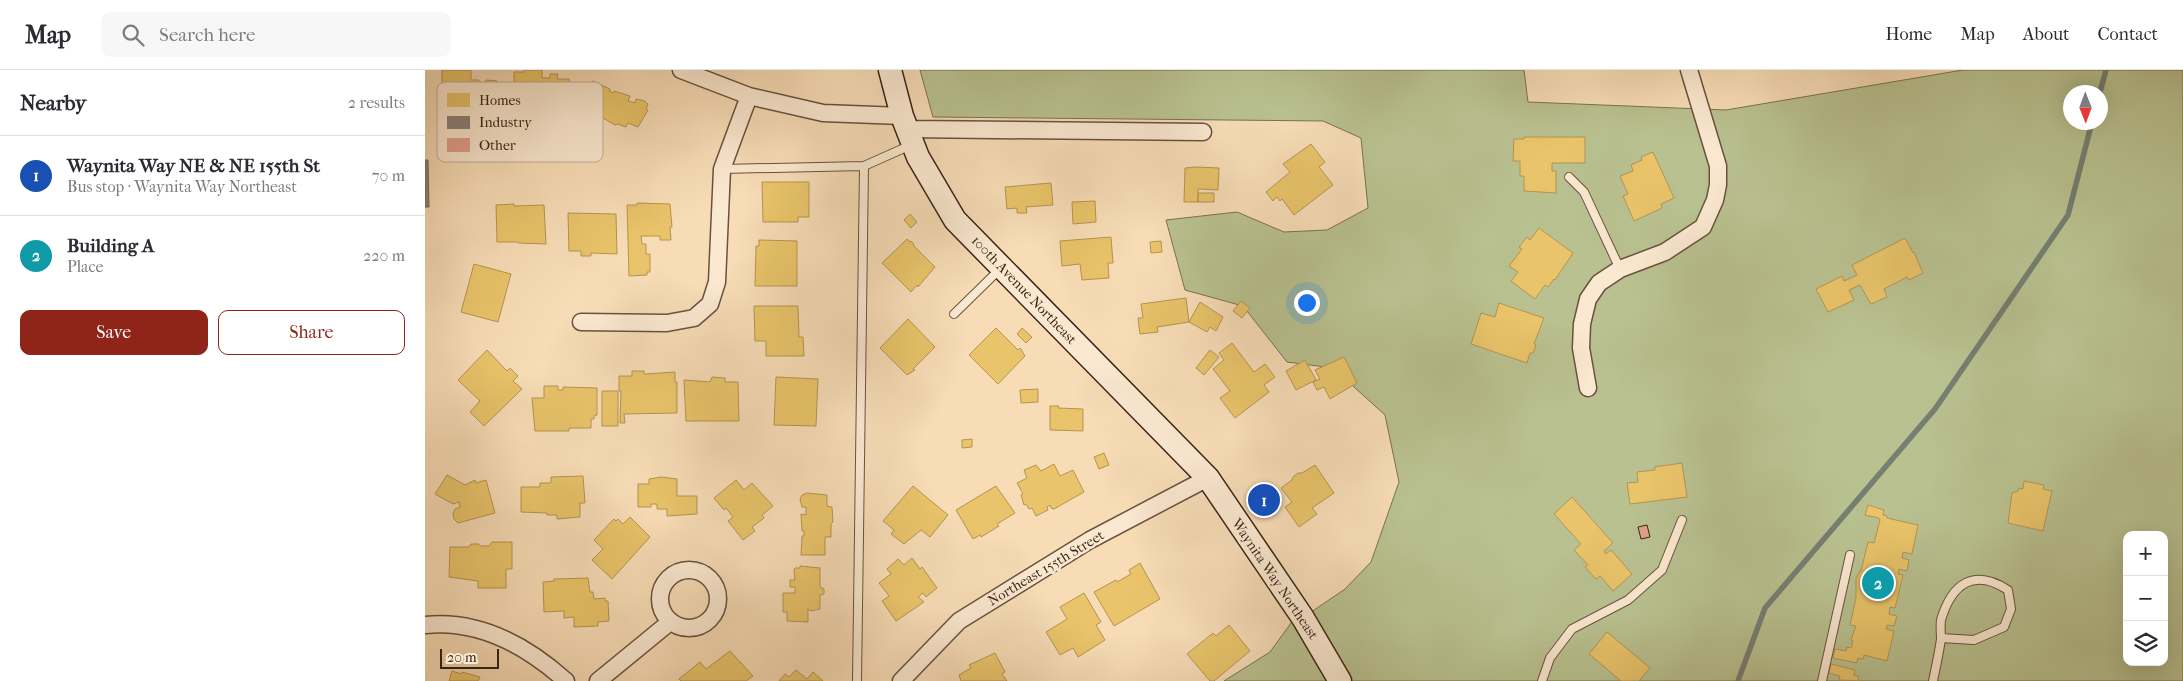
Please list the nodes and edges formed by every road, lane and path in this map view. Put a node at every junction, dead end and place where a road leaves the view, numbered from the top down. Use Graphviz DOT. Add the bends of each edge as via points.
graph roads {
  1 [pos="890,70"];
  2 [pos="1689,70"];
  3 [pos="687,71"];
  4 [pos="749,96"];
  5 [pos="907,130"];
  6 [pos="1203,132"];
  7 [pos="864,166"];
  8 [pos="722,169"];
  9 [pos="1569,177"];
  10 [pos="1002,268"];
  11 [pos="1620,269"];
  12 [pos="954,314"];
  13 [pos="581,322"];
  14 [pos="1588,388"];
  15 [pos="1208,478"];
  16 [pos="1682,520"];
  17 [pos="1849,555"];
  18 [pos="670,622"];
  19 [pos="425,625"];
  20 [pos="1941,638"];
  21 [pos="566,681"];
  22 [pos="598,681"];
  23 [pos="857,681"];
  24 [pos="902,681"];
  25 [pos="1340,681"];
  26 [pos="1542,681"];
  27 [pos="1823,681"];
  28 [pos="1933,681"];
  1 -- 5 [label="main road, 100th Avenue Northeast"];
  2 -- 11 [label="street" via="1718,166 1719,185 1715,200 1703,227 1665,252"];
  3 -- 4 [label="street"];
  4 -- 5 [label="street"];
  4 -- 8 [label="street"];
  5 -- 6 [label="street"];
  5 -- 7 [label="lane"];
  5 -- 10 [label="main road, 100th Avenue Northeast" via="933,185 955,220"];
  7 -- 8 [label="lane"];
  7 -- 23 [label="lane"];
  8 -- 13 [label="street" via="717,282 709,304 694,318 667,323"];
  9 -- 11 [label="lane" via="1583,192"];
  10 -- 12 [label="lane"];
  10 -- 15 [label="main road, 100th Avenue Northeast"];
  11 -- 14 [label="street" via="1599,283 1588,299 1581,348"];
  15 -- 24 [label="street, Northeast 155th Street" via="1090,540 959,621"];
  15 -- 25 [label="main road, Waynita Way Northeast" via="1303,618"];
  16 -- 26 [label="lane" via="1662,570 1628,600 1572,629 1550,658"];
  17 -- 27 [label="lane"];
  18 -- 22 [label="street"];
  19 -- 21 [label="street" via="471,628 495,635 543,661"];
  20 -- 20 [label="lane" via="1974,640 2004,627 2011,608 2008,590 1994,581 1973,579 1954,591 1941,621"];
  20 -- 28 [label="lane"];
}
